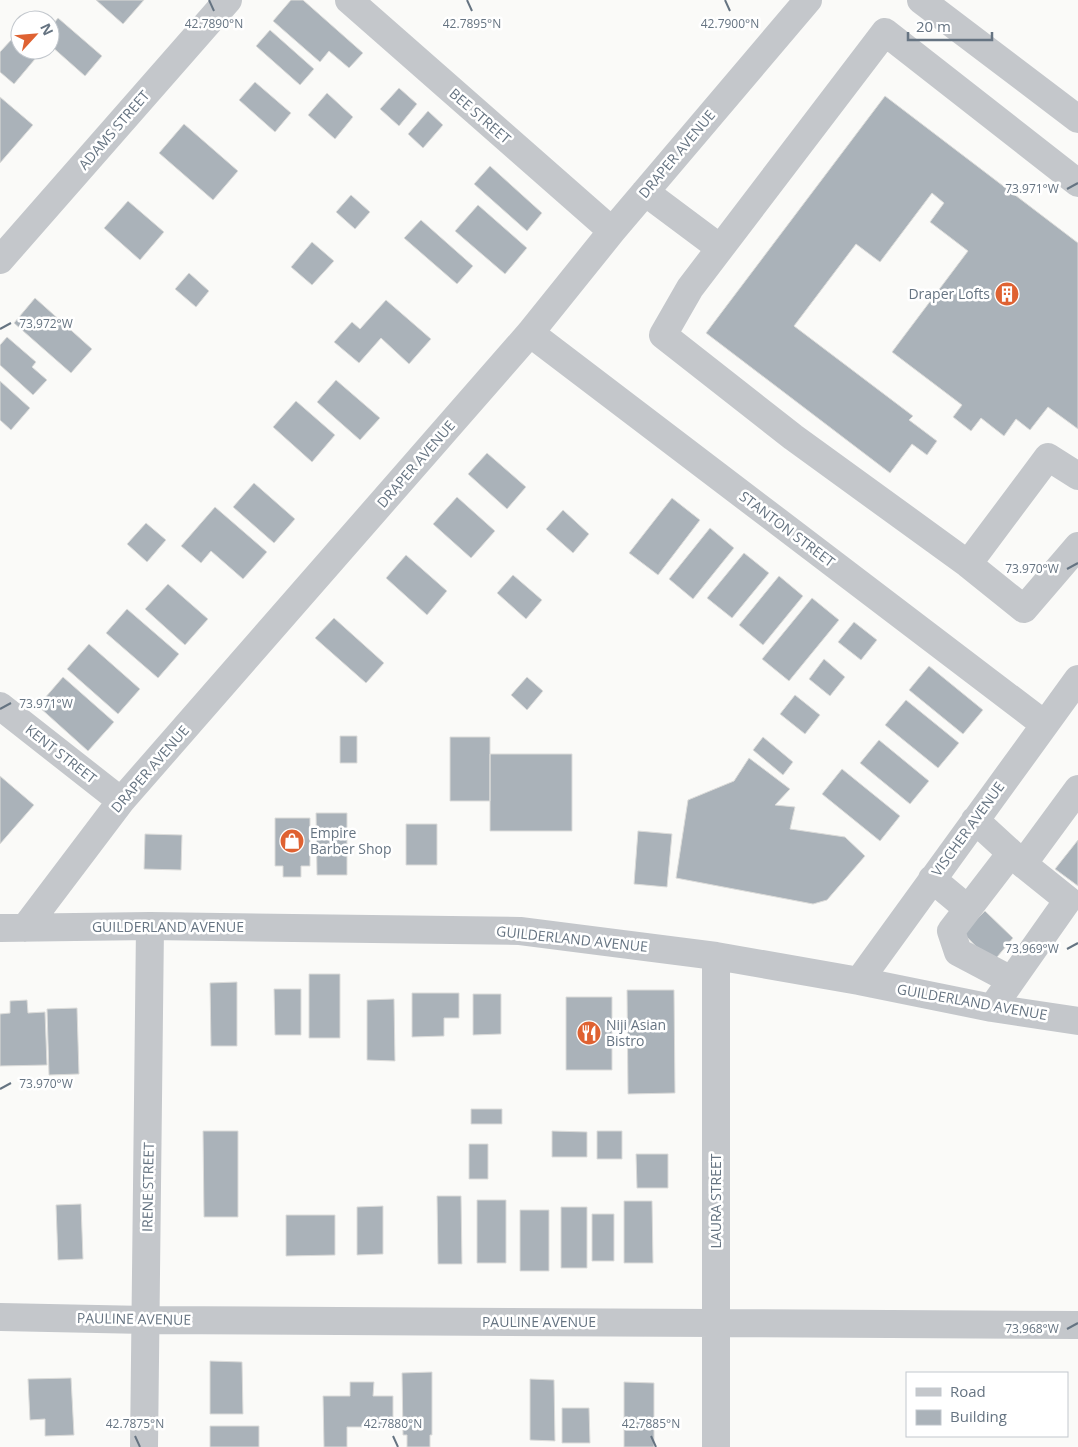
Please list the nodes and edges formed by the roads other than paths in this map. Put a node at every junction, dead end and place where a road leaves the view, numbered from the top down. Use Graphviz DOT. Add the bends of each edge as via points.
graph roads {
  1 [pos="228,0"];
  2 [pos="349,0"];
  3 [pos="808,0"];
  4 [pos="921,0"];
  5 [pos="1078,119"];
  6 [pos="1078,183"];
  7 [pos="646,192"];
  8 [pos="612,231"];
  9 [pos="720,248"];
  10 [pos="0,260"];
  11 [pos="530,334"];
  12 [pos="1078,476"];
  13 [pos="1078,546"];
  14 [pos="968,564"];
  15 [pos="1078,678"];
  16 [pos="0,706"];
  17 [pos="1044,724"];
  18 [pos="1078,789"];
  19 [pos="121,801"];
  20 [pos="975,820"];
  21 [pos="1017,858"];
  22 [pos="932,879"];
  23 [pos="968,909"];
  24 [pos="150,926"];
  25 [pos="13,928"];
  26 [pos="716,956"];
  27 [pos="1011,980"];
  28 [pos="859,981"];
  29 [pos="992,1008"];
  30 [pos="1073,1014"];
  31 [pos="0,1317"];
  32 [pos="146,1320"];
  33 [pos="716,1323"];
  34 [pos="1078,1325"];
  35 [pos="144,1447"];
  36 [pos="716,1447"];
  1 -- 10 [label="street, ADAMS STREET"];
  2 -- 8 [label="street, BEE STREET"];
  3 -- 7 [label="street, DRAPER AVENUE"];
  4 -- 5 [label="street"];
  6 -- 9 [label="street" via="885,32"];
  7 -- 8 [label="street, DRAPER AVENUE"];
  7 -- 9 [label="street"];
  8 -- 11 [label="street, DRAPER AVENUE"];
  9 -- 14 [label="street" via="690,288 663,335 793,437"];
  11 -- 17 [label="street, STANTON STREET"];
  11 -- 19 [label="street, DRAPER AVENUE"];
  12 -- 14 [label="street" via="1048,457"];
  13 -- 14 [label="street" via="1024,609"];
  15 -- 17 [label="street, VISCHER AVENUE"];
  16 -- 19 [label="street, KENT STREET"];
  17 -- 20 [label="street, VISCHER AVENUE"];
  18 -- 21 [label="street"];
  19 -- 25 [label="street, DRAPER AVENUE"];
  20 -- 21 [label="street"];
  20 -- 22 [label="street, VISCHER AVENUE"];
  21 -- 23 [label="street"];
  21 -- 27 [label="street" via="1068,900"];
  22 -- 23 [label="street"];
  22 -- 28 [label="street, VISCHER AVENUE"];
  23 -- 27 [label="street" via="951,931 958,952"];
  24 -- 25 [label="street, GUILDERLAND AVENUE"];
  24 -- 26 [label="street, GUILDERLAND AVENUE" via="520,931"];
  24 -- 32 [label="street, IRENE STREET"];
  26 -- 28 [label="street, GUILDERLAND AVENUE"];
  26 -- 33 [label="street, LAURA STREET"];
  27 -- 29 [label="street"];
  28 -- 29 [label="street, GUILDERLAND AVENUE"];
  29 -- 30 [label="street, GUILDERLAND AVENUE"];
  31 -- 32 [label="street, PAULINE AVENUE"];
  32 -- 33 [label="street, PAULINE AVENUE"];
  32 -- 35 [label="street, IRENE STREET"];
  33 -- 34 [label="street, PAULINE AVENUE"];
  33 -- 36 [label="street, LAURA STREET"];
}
